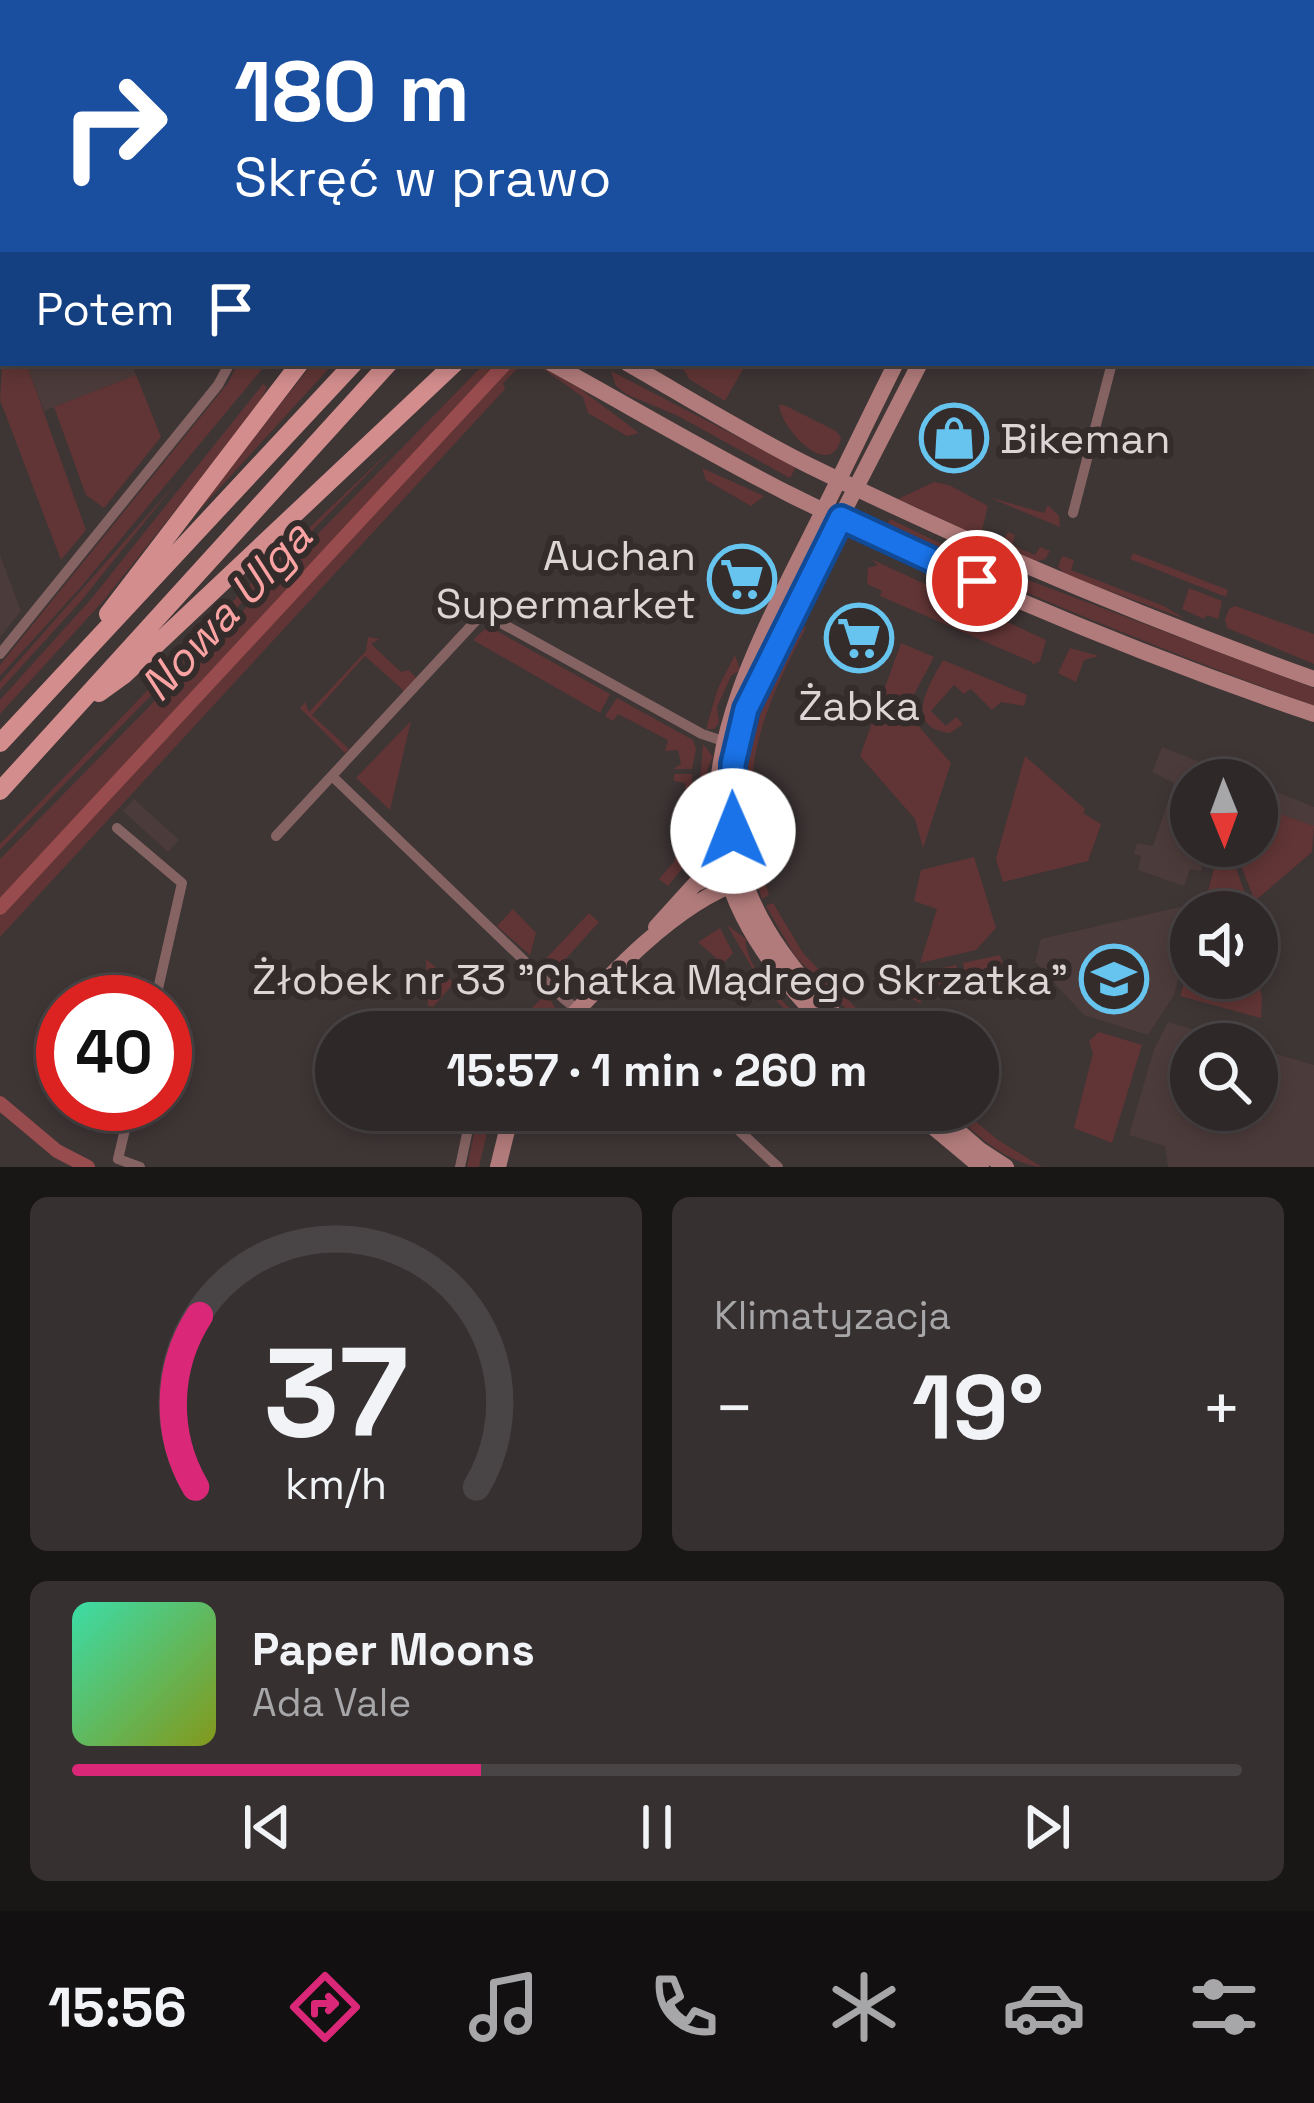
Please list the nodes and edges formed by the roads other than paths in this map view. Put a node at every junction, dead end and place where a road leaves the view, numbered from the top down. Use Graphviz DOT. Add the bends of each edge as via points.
graph roads {
  1 [pos="228,366"];
  2 [pos="297,366"];
  3 [pos="351,366"];
  4 [pos="386,366"];
  5 [pos="452,366"];
  6 [pos="557,366"];
  7 [pos="632,366"];
  8 [pos="894,366"];
  9 [pos="918,366"];
  10 [pos="1111,366"];
  11 [pos="838,479"];
  12 [pos="857,488"];
  13 [pos="1073,513"];
  14 [pos="832,514"];
  15 [pos="0,654"];
  16 [pos="1314,680"];
  17 [pos="50,688"];
  18 [pos="1314,714"];
  19 [pos="66,717"];
  20 [pos="723,741"];
  21 [pos="0,743"];
  22 [pos="332,776"];
  23 [pos="0,790"];
  24 [pos="117,828"];
  25 [pos="276,836"];
  26 [pos="735,875"];
  27 [pos="161,975"];
  28 [pos="577,1011"];
  29 [pos="579,1011"];
  30 [pos="813,1011"];
  31 [pos="832,1011"];
  32 [pos="125,1131"];
  33 [pos="468,1131"];
  34 [pos="507,1131"];
  35 [pos="739,1131"];
  36 [pos="938,1131"];
  37 [pos="958,1131"];
  38 [pos="140,1167"];
  39 [pos="460,1167"];
  40 [pos="498,1167"];
  41 [pos="778,1167"];
  42 [pos="981,1167"];
  43 [pos="1006,1167"];
  1 -- 15 [label="street"];
  2 -- 17 [label="main road"];
  3 -- 17 [label="main road"];
  4 -- 19 [label="main road"];
  5 -- 19 [label="main road" via="124,675"];
  6 -- 14 [label="street"];
  7 -- 11 [label="street"];
  8 -- 11 [label="street"];
  9 -- 12 [label="street"];
  10 -- 13 [label="street"];
  11 -- 12 [label="street"];
  11 -- 14 [label="street"];
  12 -- 14 [label="street"];
  12 -- 16 [label="street" via="1100,599"];
  14 -- 18 [label="street" via="1119,643"];
  14 -- 20 [label="street" via="757,643"];
  14 -- 26 [label="street" via="742,720 731,792"];
  17 -- 21 [label="main road"];
  19 -- 23 [label="main road"];
  20 -- 22 [label="street" via="483,613"];
  20 -- 26 [label="street" via="718,812"];
  22 -- 25 [label="street"];
  22 -- 28 [label="street"];
  24 -- 27 [label="street" via="182,884"];
  26 -- 29 [label="street" via="638,950"];
  26 -- 30 [label="street" via="740,913 775,971"];
  26 -- 31 [label="street" via="784,960"];
  32 -- 38 [label="street" via="118,1159"];
  33 -- 39 [label="street"];
  34 -- 40 [label="street"];
  35 -- 41 [label="street"];
  36 -- 42 [label="street"];
  37 -- 43 [label="street"];
}
